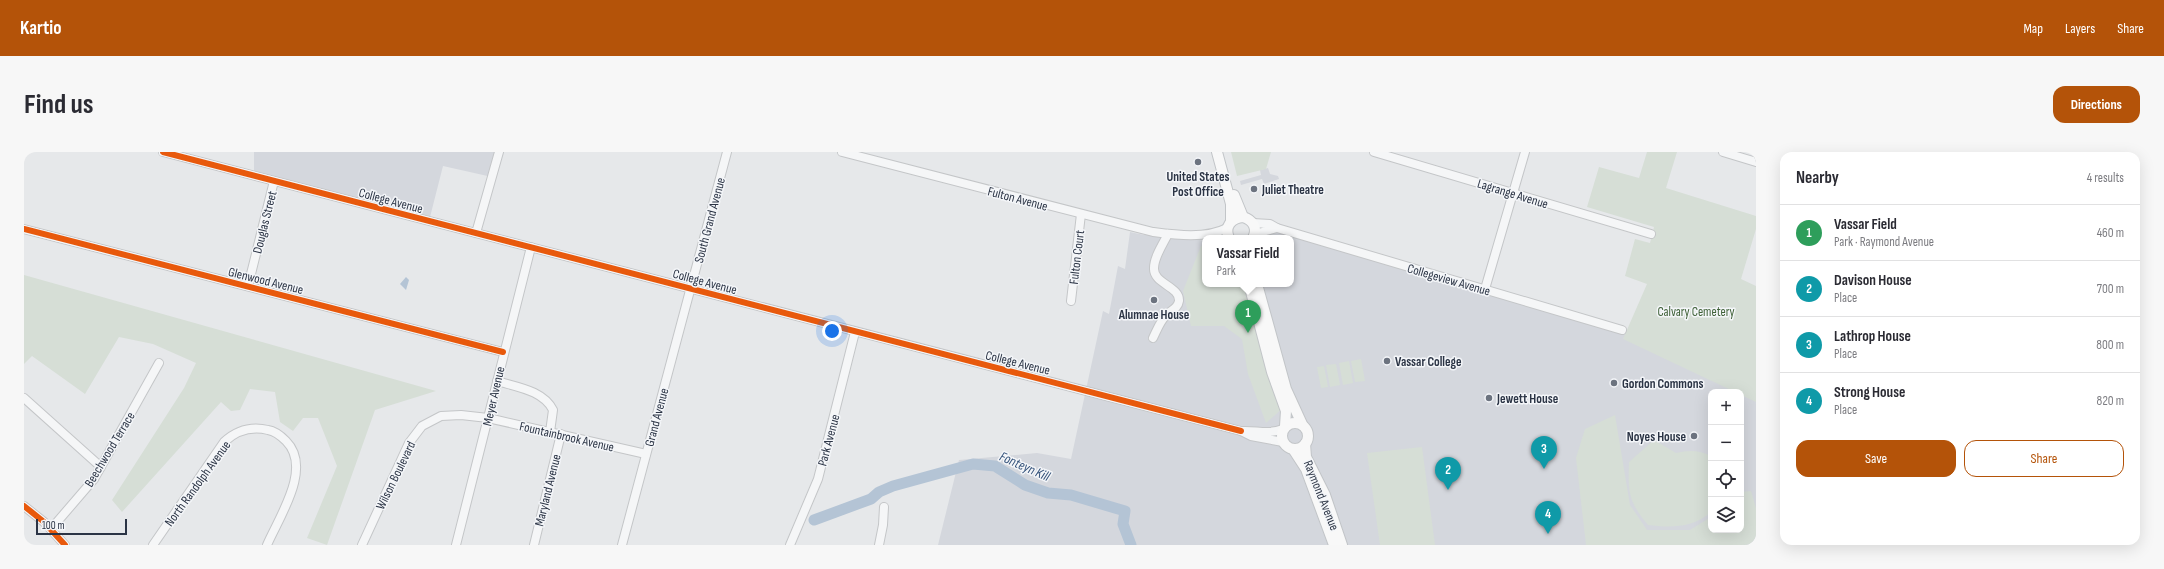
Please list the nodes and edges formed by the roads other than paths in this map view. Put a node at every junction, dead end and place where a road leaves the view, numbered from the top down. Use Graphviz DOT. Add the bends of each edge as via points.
graph roads {
  1 [pos="499,152"];
  2 [pos="727,152"];
  3 [pos="842,152"];
  4 [pos="1217,152"];
  5 [pos="1224,152"];
  6 [pos="1374,152"];
  7 [pos="1525,152"];
  8 [pos="1723,152"];
  9 [pos="168,153"];
  10 [pos="1756,162"];
  11 [pos="274,181"];
  12 [pos="1513,193"];
  13 [pos="1081,214"];
  14 [pos="1243,217"];
  15 [pos="1253,223"];
  16 [pos="1277,228"];
  17 [pos="24,229"];
  18 [pos="1229,229"];
  19 [pos="476,233"];
  20 [pos="1168,234"];
  21 [pos="1651,234"];
  22 [pos="1195,235"];
  23 [pos="1254,235"];
  24 [pos="1257,235"];
  25 [pos="1202,238"];
  26 [pos="531,248"];
  27 [pos="248,286"];
  28 [pos="1250,287"];
  29 [pos="1258,287"];
  30 [pos="690,289"];
  31 [pos="1485,289"];
  32 [pos="1070,301"];
  33 [pos="1622,330"];
  34 [pos="855,332"];
  35 [pos="1153,338"];
  36 [pos="503,352"];
  37 [pos="159,363"];
  38 [pos="496,381"];
  39 [pos="24,398"];
  40 [pos="488,418"];
  41 [pos="1302,424"];
  42 [pos="1284,428"];
  43 [pos="1241,431"];
  44 [pos="550,432"];
  45 [pos="561,434"];
  46 [pos="1283,442"];
  47 [pos="1305,444"];
  48 [pos="1293,449"];
  49 [pos="646,454"];
  50 [pos="101,467"];
  51 [pos="24,506"];
  52 [pos="884,507"];
  53 [pos="50,529"];
  54 [pos="65,545"];
  55 [pos="153,545"];
  56 [pos="267,545"];
  57 [pos="362,545"];
  58 [pos="456,545"];
  59 [pos="534,545"];
  60 [pos="622,545"];
  61 [pos="790,545"];
  62 [pos="879,545"];
  63 [pos="1334,545"];
  64 [pos="1342,545"];
  1 -- 19 [label="street"];
  2 -- 30 [label="street, South Grand Avenue"];
  3 -- 13 [label="street, Fulton Avenue"];
  4 -- 18 [label="main road" via="1230,204"];
  5 -- 14 [label="main road" via="1237,206"];
  6 -- 12 [label="street, Lagrange Avenue"];
  7 -- 12 [label="street"];
  8 -- 10 [label="street"];
  9 -- 11 [label="street, College Avenue"];
  11 -- 19 [label="street, College Avenue"];
  11 -- 27 [label="street, Douglas Street"];
  12 -- 21 [label="street, Lagrange Avenue"];
  12 -- 31 [label="street"];
  13 -- 20 [label="street, Fulton Avenue" via="1140,230"];
  13 -- 32 [label="street, Fulton Court"];
  14 -- 15 [label="main road"];
  14 -- 18 [label="main road"];
  15 -- 16 [label="street, Collegeview Avenue" via="1270,224"];
  15 -- 23 [label="main road"];
  16 -- 24 [label="street"];
  16 -- 31 [label="street, Collegeview Avenue"];
  17 -- 27 [label="street, Glenwood Avenue"];
  18 -- 22 [label="street, Fulton Avenue" via="1217,234"];
  19 -- 26 [label="street, College Avenue"];
  20 -- 22 [label="street, Fulton Avenue"];
  20 -- 35 [label="street" via="1155,262 1154,271 1157,278 1176,293 1179,300 1177,307 1160,323"];
  22 -- 25 [label="street, Fulton Avenue"];
  26 -- 30 [label="street, College Avenue"];
  26 -- 36 [label="street, Meyer Avenue"];
  27 -- 36 [label="street, Glenwood Avenue"];
  28 -- 42 [label="main road" via="1272,372 1286,411"];
  29 -- 41 [label="main road" via="1286,389"];
  30 -- 34 [label="street, College Avenue"];
  30 -- 49 [label="street, Grand Avenue"];
  31 -- 33 [label="street, Collegeview Avenue"];
  34 -- 43 [label="street, College Avenue"];
  34 -- 61 [label="street, Park Avenue" via="818,479"];
  36 -- 38 [label="street, Meyer Avenue"];
  37 -- 50 [label="street, Beechwood Terrace"];
  38 -- 40 [label="street, Meyer Avenue"];
  38 -- 44 [label="street" via="548,400 553,410"];
  39 -- 50 [label="street"];
  40 -- 44 [label="street, Fountainbrook Avenue"];
  40 -- 57 [label="street, Wilson Boulevard" via="441,416 422,426 409,443"];
  40 -- 58 [label="street, Meyer Avenue"];
  41 -- 42 [label="main road" via="1293,422"];
  41 -- 47 [label="main road" via="1308,433"];
  42 -- 43 [label="street, College Avenue" via="1268,434 1251,430"];
  42 -- 46 [label="main road"];
  43 -- 46 [label="street, College Avenue" via="1251,436"];
  44 -- 45 [label="street, Fountainbrook Avenue"];
  45 -- 49 [label="street, Fountainbrook Avenue"];
  45 -- 59 [label="street, Maryland Avenue"];
  46 -- 48 [label="main road"];
  47 -- 48 [label="main road"];
  47 -- 64 [label="main road, Raymond Avenue" via="1306,456 1325,495"];
  48 -- 63 [label="main road, Raymond Avenue" via="1306,469"];
  49 -- 60 [label="street, Grand Avenue"];
  50 -- 53 [label="street, Beechwood Terrace" via="85,490"];
  51 -- 53 [label="street"];
  52 -- 62 [label="street"];
  53 -- 54 [label="street"];
  55 -- 56 [label="street, North Randolph Avenue" via="224,442 233,434 252,428 272,430 290,445 298,470"];
}
